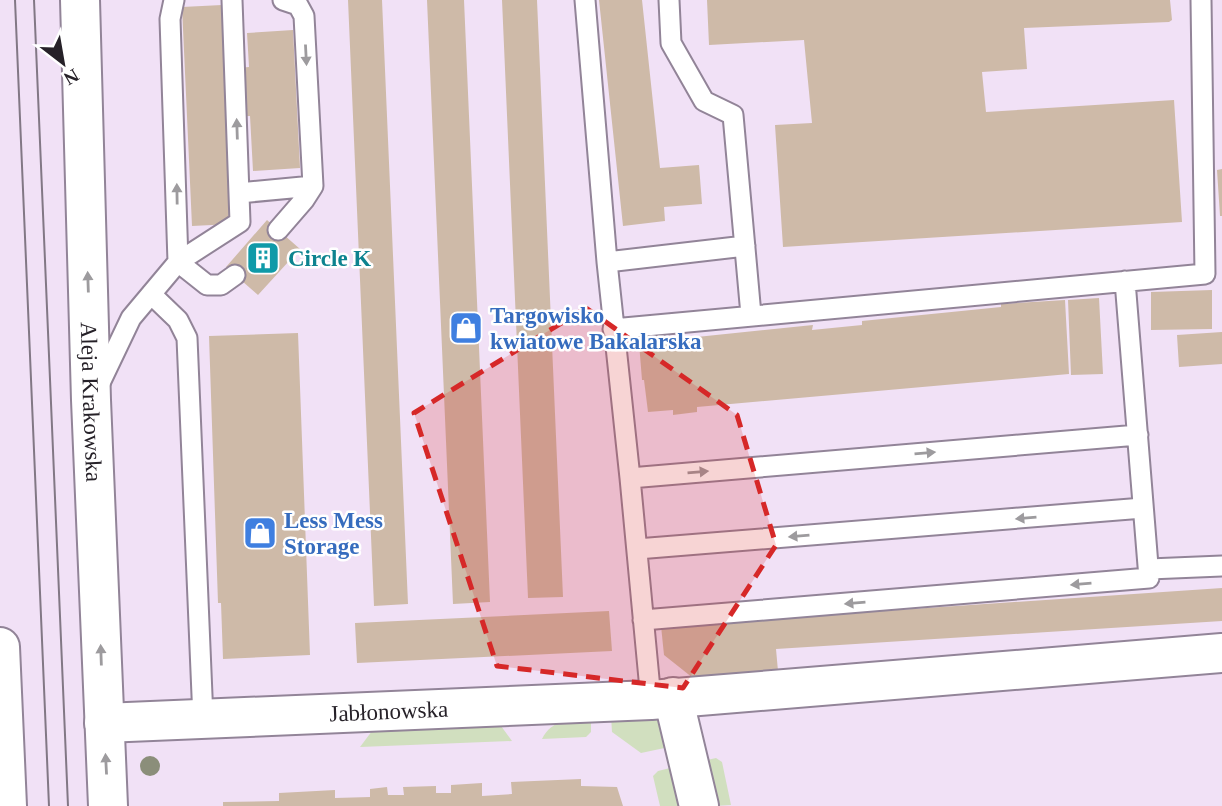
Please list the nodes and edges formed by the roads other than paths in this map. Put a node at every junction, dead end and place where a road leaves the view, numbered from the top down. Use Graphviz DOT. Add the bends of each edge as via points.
graph roads {
  1 [pos="80,0"];
  2 [pos="174,0"];
  3 [pos="232,0"];
  4 [pos="283,0"];
  5 [pos="585,0"];
  6 [pos="669,0"];
  7 [pos="1201,0"];
  8 [pos="313,186"];
  9 [pos="239,193"];
  10 [pos="278,230"];
  11 [pos="745,246"];
  12 [pos="178,262"];
  13 [pos="607,262"];
  14 [pos="235,275"];
  15 [pos="1125,281"];
  16 [pos="151,294"];
  17 [pos="751,315"];
  18 [pos="613,329"];
  19 [pos="91,400"];
  20 [pos="1138,435"];
  21 [pos="630,478"];
  22 [pos="1143,509"];
  23 [pos="637,549"];
  24 [pos="1222,566"];
  25 [pos="1149,574"];
  26 [pos="643,620"];
  27 [pos="0,647"];
  28 [pos="1222,653"];
  29 [pos="662,699"];
  30 [pos="203,719"];
  31 [pos="104,723"];
  32 [pos="7,806"];
  33 [pos="108,806"];
  34 [pos="699,806"];
  19 -- 1 [label="street, Aleja Krakowska, one-way"];
  12 -- 2 [label="lane, one-way" via="170,19"];
  9 -- 3 [label="lane, one-way"];
  4 -- 8 [label="lane, one-way" via="298,5 304,16"];
  5 -- 13 [label="lane"];
  6 -- 11 [label="lane" via="670,43 704,101 733,115"];
  7 -- 15 [label="lane" via="1205,274"];
  8 -- 9 [label="lane"];
  8 -- 10 [label="lane"];
  9 -- 12 [label="lane" via="240,222"];
  11 -- 13 [label="lane"];
  11 -- 17 [label="lane"];
  12 -- 14 [label="lane" via="207,285 221,285"];
  12 -- 16 [label="lane"];
  13 -- 18 [label="lane"];
  15 -- 17 [label="lane"];
  15 -- 20 [label="lane"];
  16 -- 19 [label="lane" via="131,318"];
  16 -- 30 [label="lane" via="182,326 188,344"];
  17 -- 18 [label="lane"];
  18 -- 21 [label="lane"];
  31 -- 19 [label="street, Aleja Krakowska, one-way"];
  21 -- 20 [label="lane, one-way"];
  20 -- 22 [label="lane"];
  21 -- 23 [label="lane"];
  22 -- 23 [label="lane, one-way"];
  22 -- 25 [label="lane"];
  23 -- 26 [label="lane"];
  24 -- 25 [label="lane"];
  25 -- 26 [label="lane, one-way"];
  26 -- 29 [label="lane"];
  27 -- 32 [label="street"];
  28 -- 29 [label="street, Jabłonowska"];
  29 -- 30 [label="street, Jabłonowska"];
  29 -- 34 [label="street"];
  30 -- 31 [label="street, Jabłonowska"];
  33 -- 31 [label="street, Aleja Krakowska, one-way"];
}
